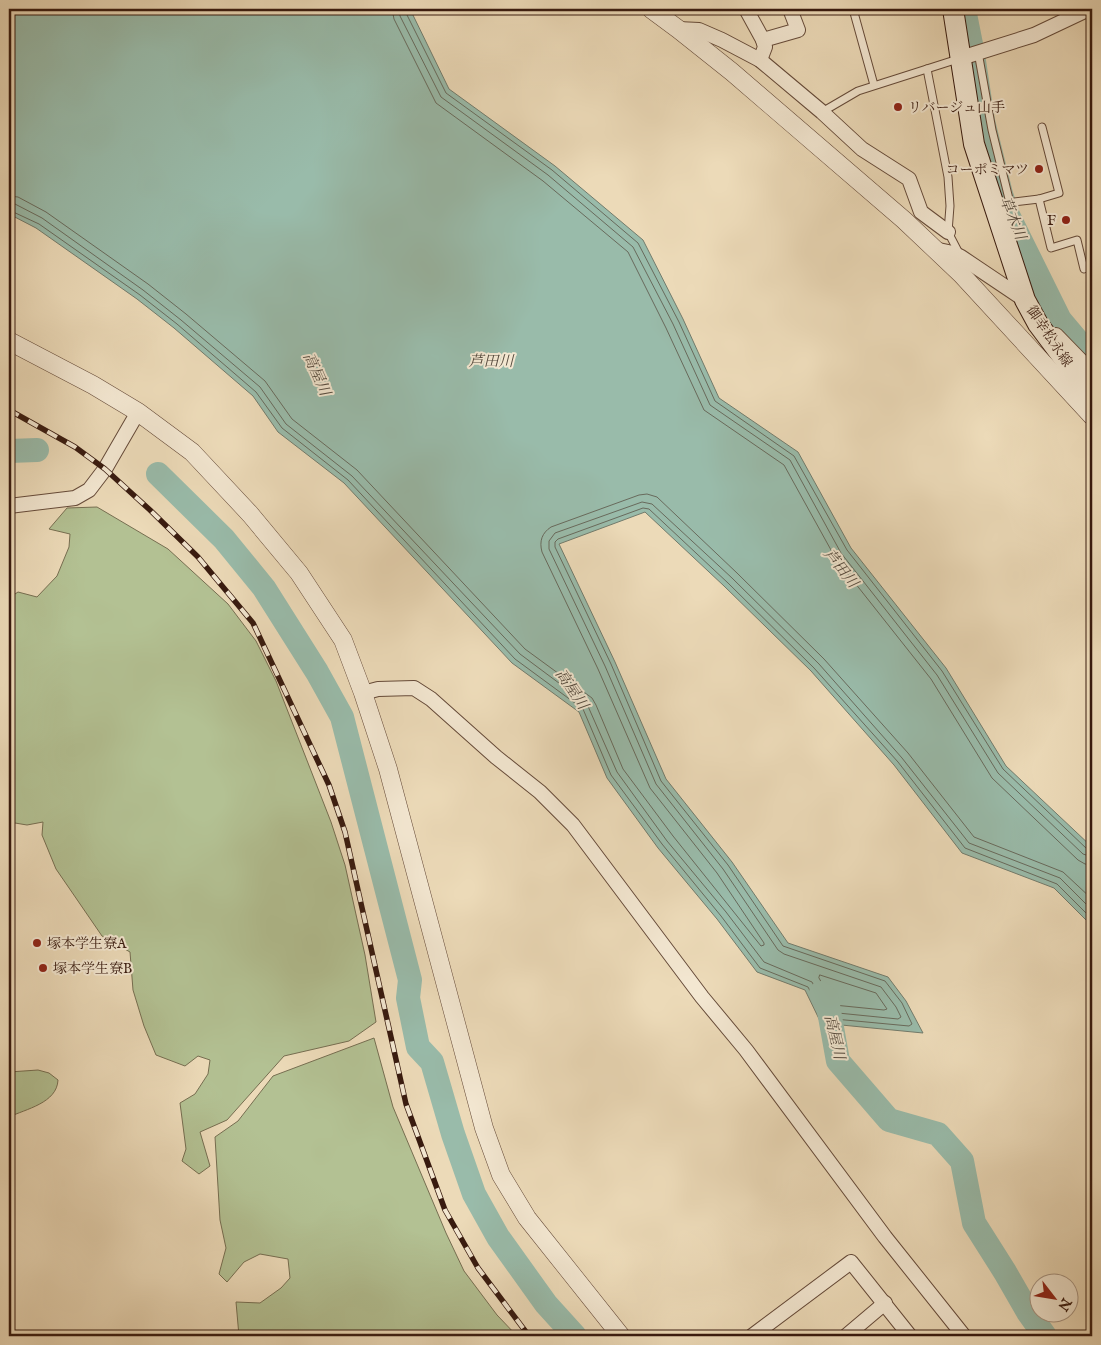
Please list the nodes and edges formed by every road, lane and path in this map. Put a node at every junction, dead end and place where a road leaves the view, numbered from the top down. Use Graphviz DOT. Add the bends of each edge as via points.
graph roads {
  1 [pos="651,9"];
  2 [pos="746,9"];
  3 [pos="790,9"];
  4 [pos="853,9"];
  5 [pos="955,9"];
  6 [pos="1088,9"];
  7 [pos="678,28"];
  8 [pos="764,40"];
  9 [pos="969,56"];
  10 [pos="760,60"];
  11 [pos="927,69"];
  12 [pos="874,85"];
  13 [pos="822,112"];
  14 [pos="1042,127"];
  15 [pos="1039,199"];
  16 [pos="1003,204"];
  17 [pos="948,232"];
  18 [pos="934,249"];
  19 [pos="961,257"];
  20 [pos="1084,269"];
  21 [pos="1025,300"];
  22 [pos="1038,324"];
  23 [pos="9,342"];
  24 [pos="1092,372"];
  25 [pos="1092,396"];
  26 [pos="138,412"];
  27 [pos="1092,416"];
  28 [pos="9,506"];
  29 [pos="363,693"];
  30 [pos="885,1303"];
  31 [pos="621,1336"];
  32 [pos="752,1336"];
  33 [pos="846,1336"];
  34 [pos="910,1336"];
  35 [pos="962,1336"];
  1 -- 7 [label="street"];
  2 -- 8 [label="street"];
  3 -- 8 [label="street" via="798,30"];
  4 -- 12 [label="lane"];
  5 -- 9 [label="main road, 御幸松永線"];
  6 -- 9 [label="street" via="1034,35"];
  7 -- 10 [label="street" via="699,30"];
  7 -- 18 [label="street"];
  8 -- 10 [label="street"];
  9 -- 11 [label="lane"];
  9 -- 16 [label="main road, 御幸松永線" via="974,144"];
  10 -- 13 [label="street"];
  11 -- 12 [label="lane"];
  11 -- 17 [label="lane" via="948,177"];
  12 -- 13 [label="lane"];
  13 -- 17 [label="street" via="862,149 909,178 921,212"];
  14 -- 15 [label="lane" via="1059,193"];
  15 -- 16 [label="lane"];
  15 -- 20 [label="lane" via="1052,248 1077,240"];
  16 -- 21 [label="main road, 御幸松永線"];
  17 -- 19 [label="lane"];
  18 -- 19 [label="street"];
  18 -- 27 [label="street"];
  19 -- 21 [label="street"];
  21 -- 22 [label="main road, 御幸松永線"];
  22 -- 24 [label="street" via="1049,328"];
  22 -- 25 [label="main road, 御幸松永線"];
  23 -- 26 [label="street"];
  26 -- 28 [label="street" via="89,490 75,498"];
  26 -- 29 [label="street" via="192,452 299,573 343,640"];
  29 -- 31 [label="street" via="388,769 484,1128 500,1175 527,1218"];
  29 -- 35 [label="street" via="378,689 414,688 540,792 573,825"];
  30 -- 32 [label="street" via="851,1262"];
  30 -- 33 [label="street"];
  30 -- 34 [label="street"];
}
